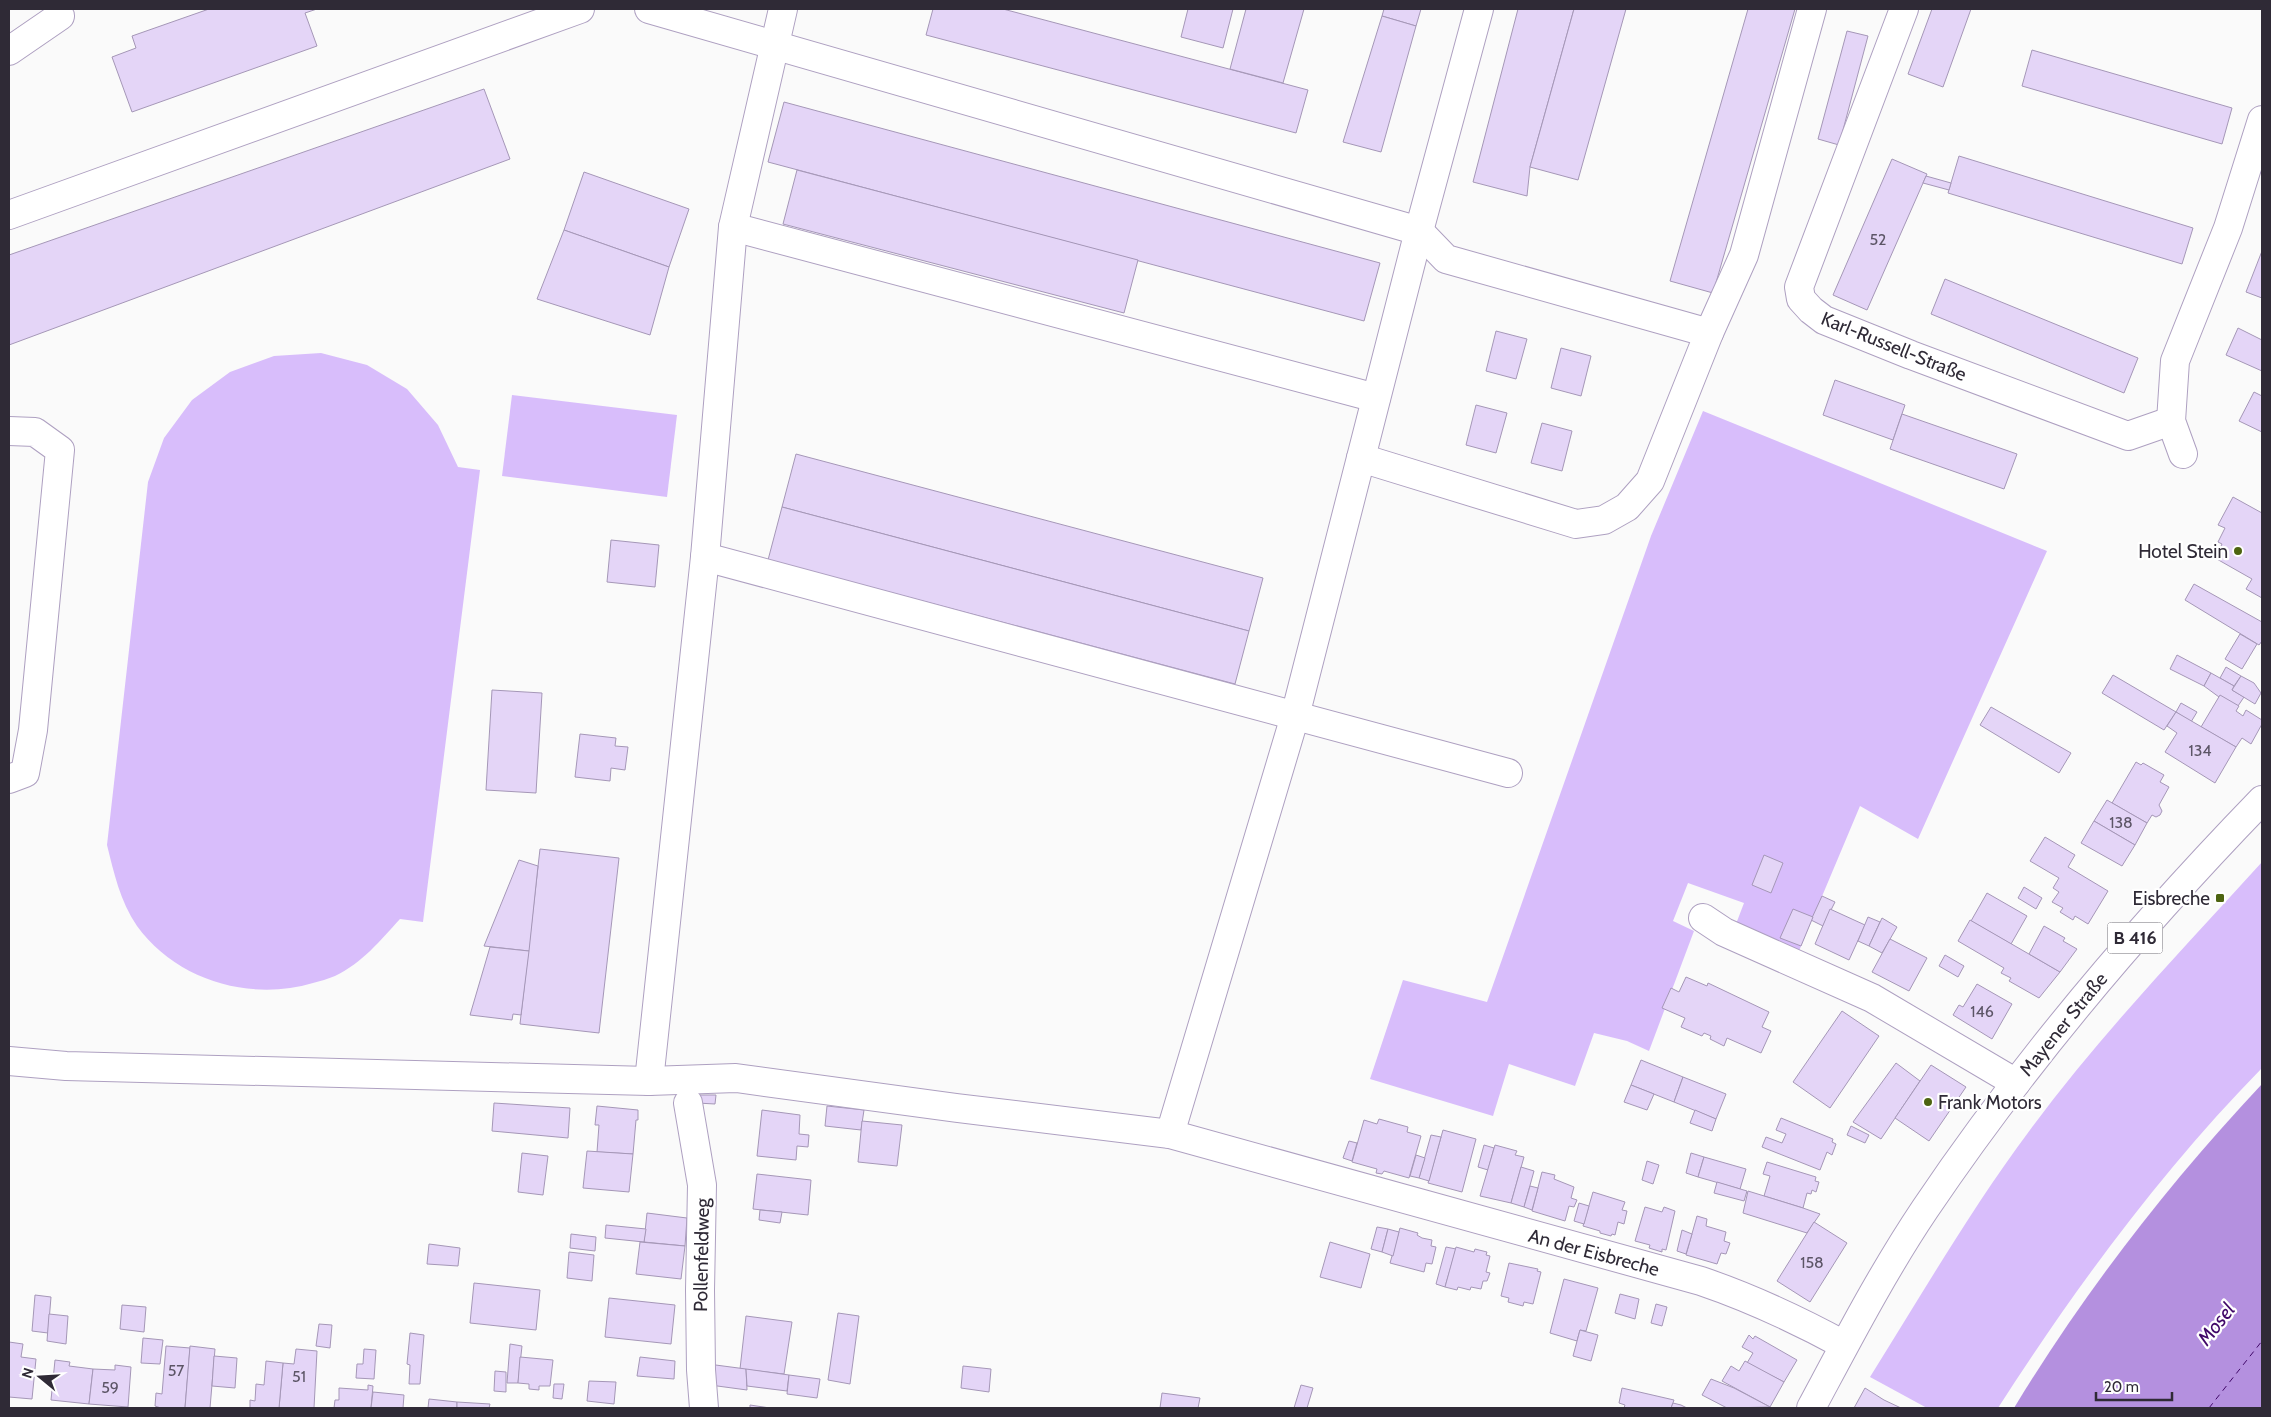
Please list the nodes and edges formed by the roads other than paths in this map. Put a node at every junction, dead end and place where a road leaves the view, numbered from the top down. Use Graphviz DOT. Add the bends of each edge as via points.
graph roads {
  1 [pos="580,9"];
  2 [pos="649,9"];
  3 [pos="783,9"];
  4 [pos="1479,9"];
  5 [pos="1812,9"];
  6 [pos="1904,9"];
  7 [pos="60,16"];
  8 [pos="774,44"];
  9 [pos="9,51"];
  10 [pos="2262,120"];
  11 [pos="9,215"];
  12 [pos="733,227"];
  13 [pos="1419,231"];
  14 [pos="1709,333"];
  15 [pos="1376,398"];
  16 [pos="2171,421"];
  17 [pos="9,431"];
  18 [pos="2183,454"];
  19 [pos="1361,458"];
  20 [pos="706,557"];
  21 [pos="1294,716"];
  22 [pos="1508,773"];
  23 [pos="9,779"];
  24 [pos="2262,800"];
  25 [pos="1703,918"];
  26 [pos="9,1061"];
  27 [pos="649,1081"];
  28 [pos="2016,1083"];
  29 [pos="688,1103"];
  30 [pos="1170,1134"];
  31 [pos="1844,1345"];
  32 [pos="704,1408"];
  33 [pos="1811,1408"];
  1 -- 11 [label="street"];
  2 -- 8 [label="street"];
  3 -- 8 [label="street"];
  4 -- 13 [label="street"];
  5 -- 14 [label="street" via="1744,255"];
  6 -- 16 [label="street, Karl-Russell-Straße" via="1799,287 1801,299 1824,320 2128,436"];
  7 -- 9 [label="street"];
  8 -- 12 [label="street"];
  8 -- 13 [label="street"];
  10 -- 16 [label="street" via="2228,228 2175,361"];
  12 -- 15 [label="street"];
  12 -- 20 [label="street"];
  13 -- 14 [label="street" via="1446,259"];
  13 -- 15 [label="street"];
  14 -- 19 [label="street" via="1650,481 1627,507 1604,520 1576,524"];
  15 -- 19 [label="street"];
  16 -- 18 [label="street"];
  17 -- 23 [label="street" via="35,432 60,450 33,730 25,773"];
  19 -- 21 [label="street"];
  20 -- 21 [label="street"];
  20 -- 27 [label="street"];
  21 -- 22 [label="street"];
  21 -- 30 [label="street"];
  24 -- 28 [label="street, Mayener Straße / B 416" via="2116,958"];
  25 -- 28 [label="street" via="1724,932 1872,998"];
  26 -- 27 [label="street, An der Eisbreche" via="66,1066"];
  27 -- 30 [label="street, An der Eisbreche" via="736,1078"];
  28 -- 31 [label="street, Mayener Straße / B 416" via="1924,1211"];
  29 -- 32 [label="street, Pollenfeldweg" via="702,1185 701,1370"];
  30 -- 31 [label="street, An der Eisbreche" via="1701,1281 1764,1305"];
  31 -- 33 [label="street, B 416"];
}
